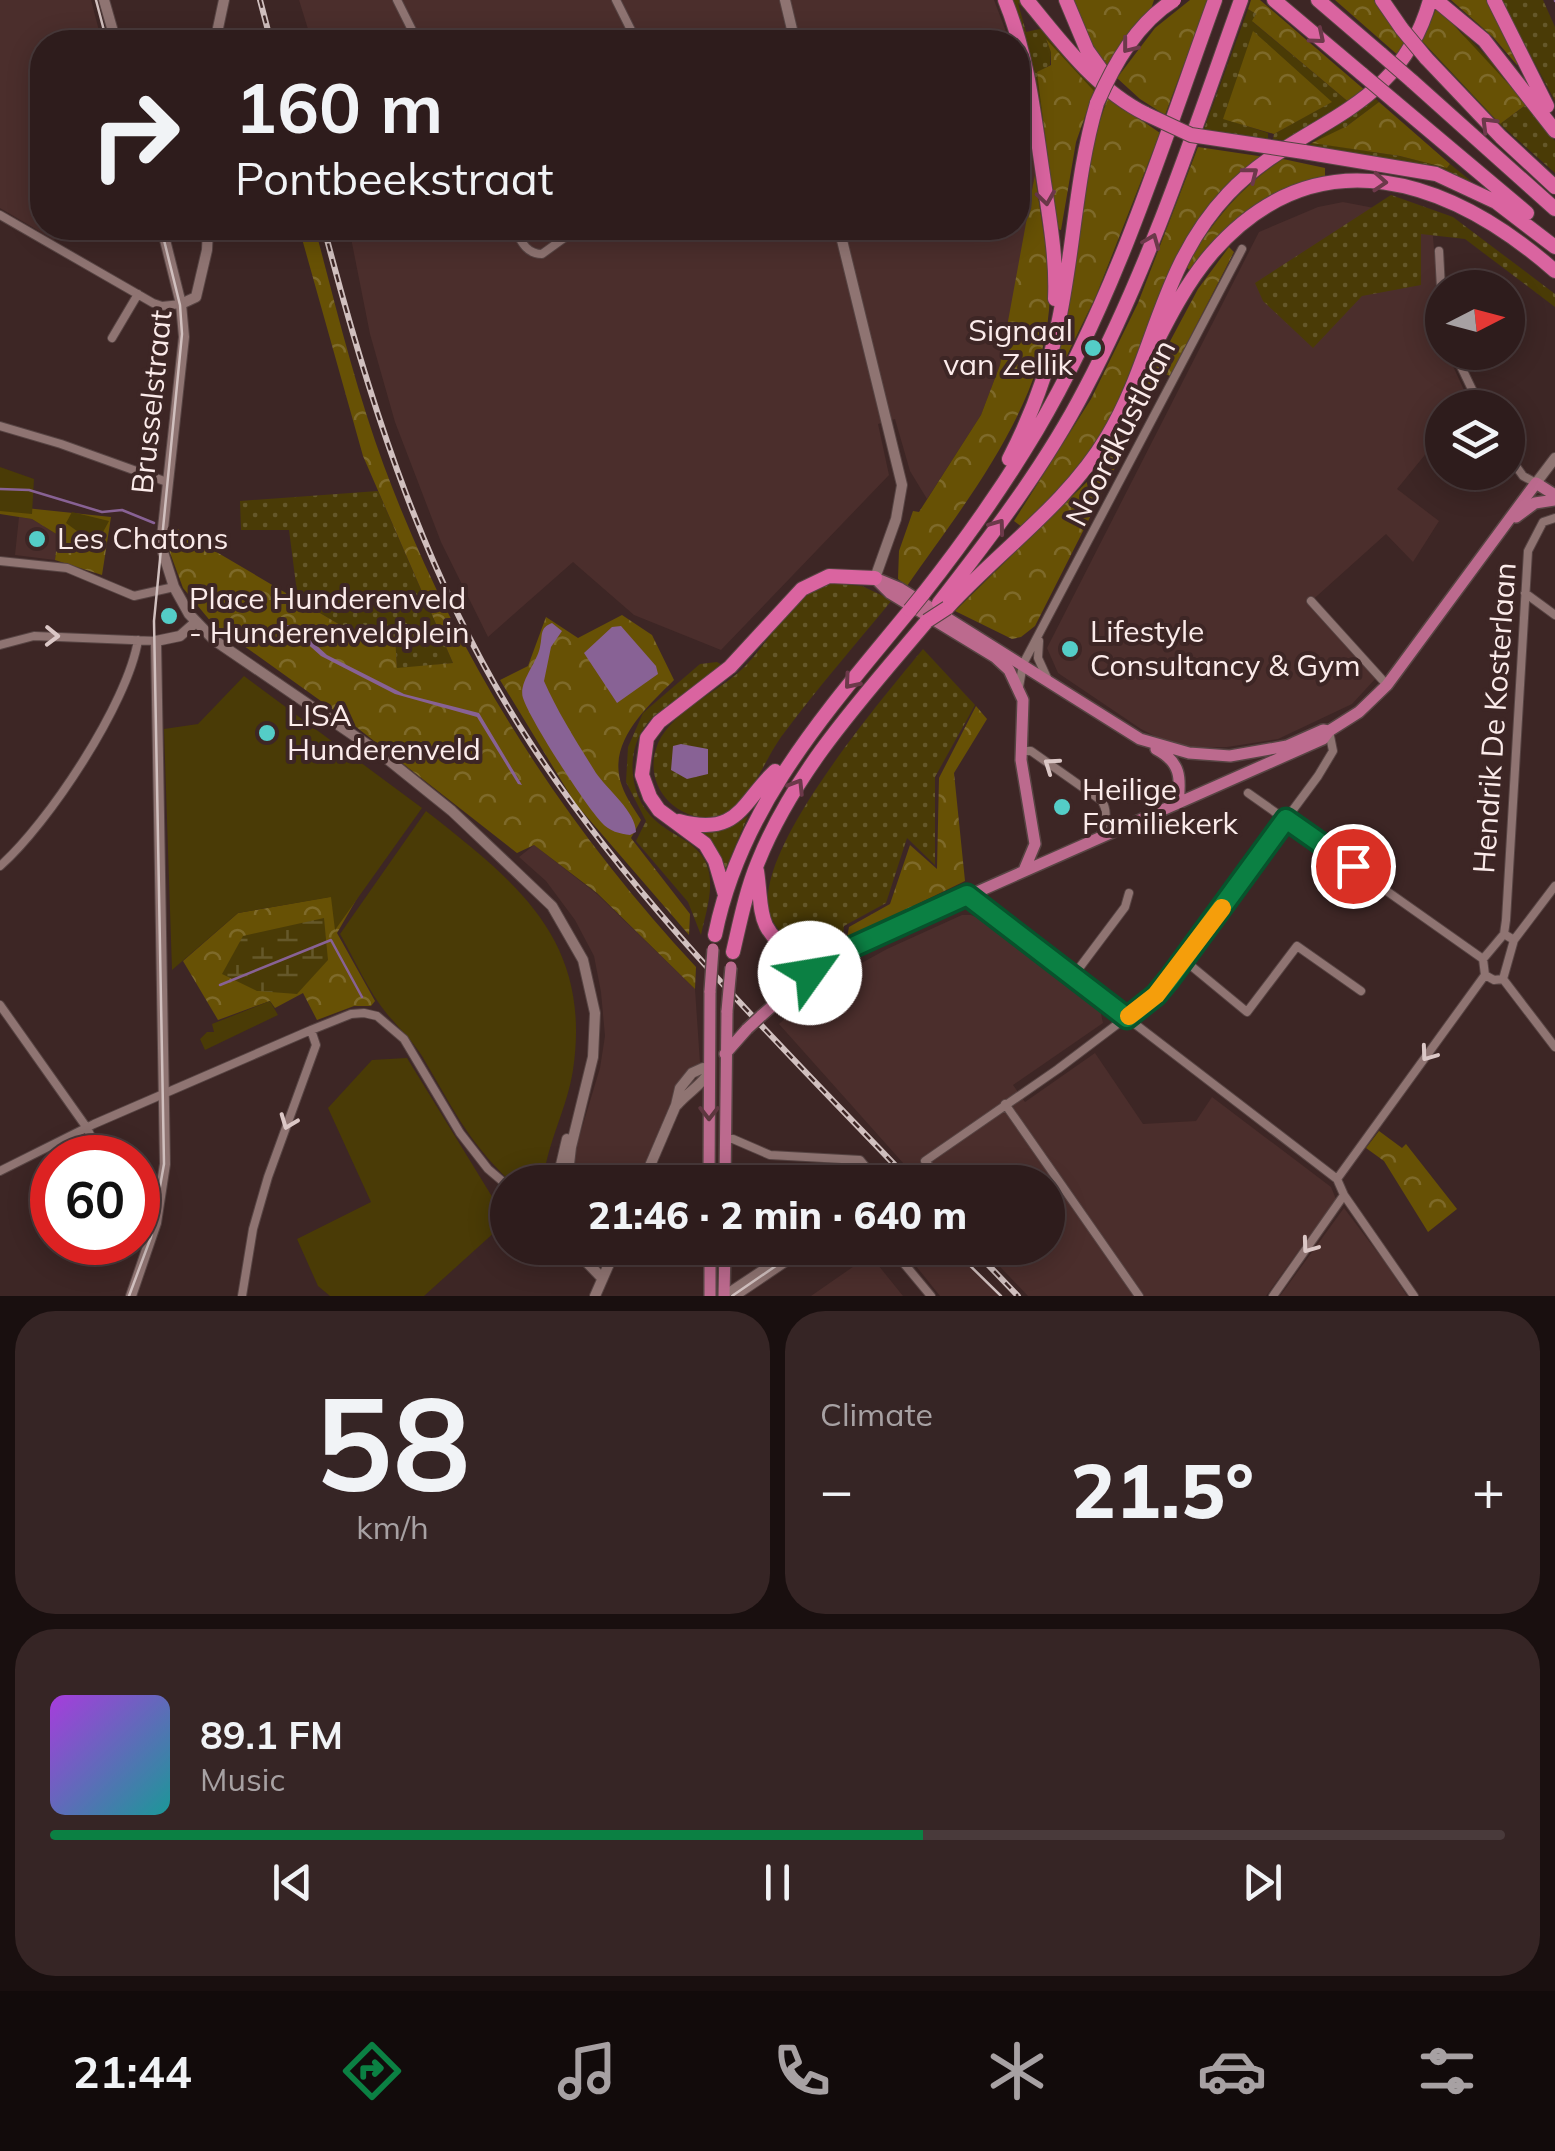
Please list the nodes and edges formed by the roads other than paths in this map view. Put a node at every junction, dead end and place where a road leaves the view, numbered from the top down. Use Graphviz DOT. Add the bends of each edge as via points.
graph roads {
  1 [pos="104,0"];
  2 [pos="224,0"];
  3 [pos="397,0"];
  4 [pos="616,0"];
  5 [pos="785,0"];
  6 [pos="1005,0"];
  7 [pos="1027,0"];
  8 [pos="1066,0"];
  9 [pos="1174,0"];
  10 [pos="1214,0"];
  11 [pos="1242,0"];
  12 [pos="1274,0"];
  13 [pos="1318,0"];
  14 [pos="1382,0"];
  15 [pos="1433,0"];
  16 [pos="1494,0"];
  17 [pos="113,30"];
  18 [pos="218,30"];
  19 [pos="412,30"];
  20 [pos="632,30"];
  21 [pos="792,30"];
  22 [pos="1015,30"];
  23 [pos="1030,89"];
  24 [pos="1146,114"];
  25 [pos="1555,119"];
  26 [pos="1555,131"];
  27 [pos="1404,168"];
  28 [pos="1555,187"];
  29 [pos="1555,210"];
  30 [pos="0,215"];
  31 [pos="30,232"];
  32 [pos="1555,237"];
  33 [pos="44,240"];
  34 [pos="165,240"];
  35 [pos="206,240"];
  36 [pos="521,240"];
  37 [pos="561,240"];
  38 [pos="842,240"];
  39 [pos="1555,247"];
  40 [pos="1242,248"];
  41 [pos="1530,250"];
  42 [pos="1438,251"];
  43 [pos="1439,270"];
  44 [pos="1555,271"];
  45 [pos="138,294"];
  46 [pos="182,304"];
  47 [pos="112,338"];
  48 [pos="1055,339"];
  49 [pos="1122,409"];
  50 [pos="0,426"];
  51 [pos="1555,458"];
  52 [pos="1525,477"];
  53 [pos="1004,480"];
  54 [pos="167,482"];
  55 [pos="1536,483"];
  56 [pos="1555,498"];
  57 [pos="1555,518"];
  58 [pos="1504,526"];
  59 [pos="0,561"];
  60 [pos="875,578"];
  61 [pos="174,587"];
  62 [pos="1525,593"];
  63 [pos="1311,601"];
  64 [pos="943,606"];
  65 [pos="1555,615"];
  66 [pos="196,622"];
  67 [pos="1039,638"];
  68 [pos="138,640"];
  69 [pos="156,641"];
  70 [pos="0,645"];
  71 [pos="1022,664"];
  72 [pos="1050,684"];
  73 [pos="1387,684"];
  74 [pos="1021,694"];
  75 [pos="1330,730"];
  76 [pos="1140,738"];
  77 [pos="1020,751"];
  78 [pos="794,755"];
  79 [pos="1248,792"];
  80 [pos="1178,804"];
  81 [pos="1286,819"];
  82 [pos="673,820"];
  83 [pos="1099,839"];
  84 [pos="1035,844"];
  85 [pos="1054,860"];
  86 [pos="756,865"];
  87 [pos="0,866"];
  88 [pos="1025,868"];
  89 [pos="1555,886"];
  90 [pos="1129,894"];
  91 [pos="967,895"];
  92 [pos="725,896"];
  93 [pos="1504,934"];
  94 [pos="1514,940"];
  95 [pos="714,942"];
  96 [pos="846,950"];
  97 [pos="799,954"];
  98 [pos="1483,959"];
  99 [pos="732,960"];
  100 [pos="1184,960"];
  101 [pos="1074,975"];
  102 [pos="1485,975"];
  103 [pos="806,977"];
  104 [pos="1503,979"];
  105 [pos="1362,991"];
  106 [pos="0,1005"];
  107 [pos="1127,1018"];
  108 [pos="312,1030"];
  109 [pos="1555,1047"];
  110 [pos="725,1054"];
  111 [pos="708,1072"];
  112 [pos="586,1086"];
  113 [pos="165,1094"];
  114 [pos="1005,1104"];
  115 [pos="86,1128"];
  116 [pos="90,1135"];
  117 [pos="725,1139"];
  118 [pos="561,1165"];
  119 [pos="568,1165"];
  120 [pos="651,1165"];
  121 [pos="708,1165"];
  122 [pos="725,1165"];
  123 [pos="864,1165"];
  124 [pos="927,1165"];
  125 [pos="0,1171"];
  126 [pos="490,1171"];
  127 [pos="1338,1179"];
  128 [pos="1344,1195"];
  129 [pos="590,1265"];
  130 [pos="608,1265"];
  131 [pos="710,1265"];
  132 [pos="725,1265"];
  133 [pos="770,1265"];
  134 [pos="782,1265"];
  135 [pos="906,1265"];
  136 [pos="602,1278"];
  137 [pos="131,1296"];
  138 [pos="242,1296"];
  139 [pos="596,1296"];
  140 [pos="710,1296"];
  141 [pos="724,1296"];
  142 [pos="736,1296"];
  143 [pos="932,1296"];
  144 [pos="1139,1296"];
  145 [pos="1273,1296"];
  146 [pos="1414,1296"];
  1 -- 17 [label="street"];
  2 -- 18 [label="street"];
  3 -- 19 [label="street"];
  4 -- 20 [label="street"];
  5 -- 21 [label="street"];
  6 -- 22 [label="highway, one-way"];
  7 -- 24 [label="highway" via="1100,82"];
  8 -- 24 [label="highway" via="1100,70"];
  9 -- 48 [label="highway, one-way, bridge" via="1133,39 1097,102 1084,146"];
  10 -- 53 [label="highway" via="1113,276 1058,392"];
  64 -- 11 [label="highway, one-way" via="1032,478 1090,378 1169,198"];
  12 -- 32 [label="highway, one-way, bridge"];
  13 -- 29 [label="highway, bridge"];
  28 -- 14 [label="highway, one-way, bridge" via="1426,58"];
  15 -- 26 [label="highway" via="1504,63"];
  49 -- 15 [label="highway, one-way" via="1167,289 1212,212 1248,176 1381,86 1410,50"];
  16 -- 25 [label="highway"];
  23 -- 48 [label="highway, one-way" via="1054,252"];
  24 -- 27 [label="highway, bridge" via="1192,134"];
  27 -- 39 [label="highway" via="1436,174 1496,202"];
  27 -- 41 [label="highway" via="1485,211"];
  30 -- 31 [label="street"];
  33 -- 45 [label="street"];
  34 -- 46 [label="street"];
  35 -- 46 [label="street, Brusselstraat" via="200,287"];
  36 -- 37 [label="street" via="536,254"];
  38 -- 60 [label="street" via="902,485"];
  40 -- 67 [label="street, Noordkustlaan"];
  41 -- 44 [label="highway"];
  49 -- 41 [label="highway, one-way" via="1210,256 1256,214 1306,190 1365,181 1416,187 1468,208"];
  42 -- 43 [label="street"];
  45 -- 46 [label="street" via="162,306"];
  45 -- 47 [label="street"];
  46 -- 54 [label="street, Brusselstraat"];
  48 -- 53 [label="highway"];
  49 -- 64 [label="highway" via="1088,467"];
  50 -- 54 [label="street"];
  51 -- 55 [label="street"];
  52 -- 55 [label="street"];
  53 -- 78 [label="highway, one-way, bridge" via="924,594"];
  54 -- 61 [label="street, Brusselstraat" via="161,546"];
  55 -- 56 [label="main road"];
  55 -- 58 [label="main road"];
  56 -- 58 [label="main road" via="1535,503"];
  57 -- 62 [label="street, Hendrik De Kosterlaan" via="1543,522 1531,541"];
  58 -- 73 [label="main road"];
  59 -- 61 [label="street" via="67,568 134,596"];
  60 -- 71 [label="main road"];
  60 -- 74 [label="main road" via="995,657"];
  60 -- 82 [label="highway" via="812,582 730,667 659,722 646,738 642,774 650,798"];
  61 -- 66 [label="street, Brusselstraat"];
  62 -- 65 [label="street"];
  62 -- 93 [label="street, Hendrik De Kosterlaan"];
  63 -- 73 [label="street"];
  86 -- 64 [label="highway, one-way, bridge" via="808,768"];
  66 -- 69 [label="street" via="180,636"];
  66 -- 112 [label="street, Brusselstraat" via="410,777 552,906 583,960 592,994 593,1057"];
  67 -- 71 [label="street, Noordkustlaan"];
  67 -- 72 [label="street" via="1038,658"];
  68 -- 69 [label="street"];
  70 -- 68 [label="street, one-way" via="34,636"];
  68 -- 87 [label="street" via="118,695 68,784"];
  69 -- 113 [label="street"];
  71 -- 72 [label="main road"];
  71 -- 74 [label="street"];
  72 -- 74 [label="main road"];
  72 -- 76 [label="main road"];
  73 -- 75 [label="main road"];
  74 -- 77 [label="main road"];
  75 -- 76 [label="main road" via="1255,754 1204,755"];
  75 -- 80 [label="main road" via="1324,739"];
  75 -- 81 [label="street" via="1334,751"];
  76 -- 80 [label="main road" via="1176,764"];
  83 -- 77 [label="street, one-way" via="1107,809 1102,801 1031,751"];
  77 -- 84 [label="main road"];
  78 -- 82 [label="highway" via="733,818 707,825"];
  78 -- 92 [label="highway" via="754,823"];
  79 -- 81 [label="street"];
  80 -- 83 [label="main road"];
  81 -- 98 [label="street"];
  81 -- 100 [label="street"];
  82 -- 92 [label="highway" via="704,844"];
  83 -- 85 [label="main road"];
  84 -- 85 [label="main road"];
  84 -- 88 [label="main road"];
  85 -- 88 [label="main road"];
  86 -- 97 [label="highway" via="762,921 776,941"];
  86 -- 99 [label="highway"];
  88 -- 91 [label="main road"];
  89 -- 94 [label="street"];
  90 -- 101 [label="street"];
  91 -- 96 [label="main road"];
  91 -- 101 [label="street"];
  92 -- 95 [label="highway"];
  93 -- 94 [label="street"];
  93 -- 98 [label="street"];
  94 -- 104 [label="street"];
  95 -- 111 [label="main road, bridge"];
  96 -- 97 [label="main road"];
  96 -- 103 [label="main road"];
  97 -- 103 [label="main road"];
  97 -- 103 [label="main road" via="784,960 782,970 790,981"];
  98 -- 102 [label="street"];
  99 -- 110 [label="main road, bridge"];
  100 -- 105 [label="street" via="1247,1012 1297,946"];
  100 -- 107 [label="street"];
  101 -- 107 [label="street"];
  102 -- 104 [label="street"];
  102 -- 127 [label="street, one-way"];
  103 -- 110 [label="main road, bridge"];
  104 -- 109 [label="street"];
  106 -- 115 [label="street"];
  107 -- 114 [label="street"];
  107 -- 127 [label="street"];
  108 -- 113 [label="street"];
  108 -- 126 [label="street" via="351,1014 377,1016 404,1040"];
  108 -- 138 [label="street, one-way" via="316,1045 268,1177"];
  110 -- 111 [label="main road"];
  110 -- 117 [label="main road"];
  111 -- 120 [label="street" via="703,1068 686,1080"];
  111 -- 121 [label="main road, one-way"];
  112 -- 118 [label="street"];
  112 -- 119 [label="street"];
  113 -- 115 [label="street"];
  113 -- 137 [label="street" via="164,1176"];
  114 -- 124 [label="street" via="924,1161"];
  114 -- 144 [label="street"];
  115 -- 116 [label="street"];
  115 -- 125 [label="street"];
  117 -- 122 [label="main road"];
  117 -- 123 [label="street" via="770,1155"];
  127 -- 128 [label="street"];
  128 -- 145 [label="street, one-way"];
  128 -- 146 [label="street"];
  129 -- 136 [label="street"];
  130 -- 136 [label="street"];
  131 -- 140 [label="main road"];
  132 -- 141 [label="main road"];
  133 -- 141 [label="street"];
  134 -- 142 [label="street"];
  135 -- 143 [label="street"];
  136 -- 139 [label="street"];
}
